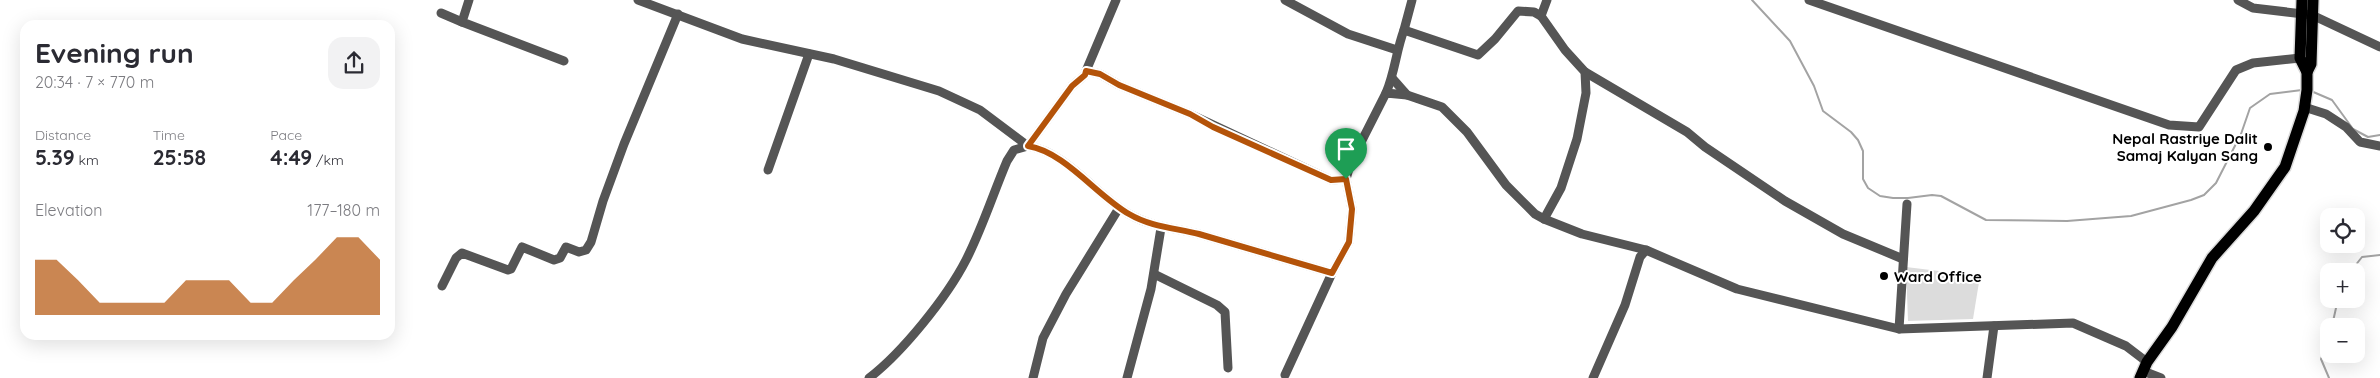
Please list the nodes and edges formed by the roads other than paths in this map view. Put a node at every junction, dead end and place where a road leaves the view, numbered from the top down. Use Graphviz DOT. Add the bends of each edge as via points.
graph roads {
  1 [pos="470,0"];
  2 [pos="638,0"];
  3 [pos="1116,0"];
  4 [pos="1285,0"];
  5 [pos="1412,0"];
  6 [pos="1547,0"];
  7 [pos="1809,0"];
  8 [pos="2238,0"];
  9 [pos="2302,0"];
  10 [pos="2313,0"];
  11 [pos="441,13"];
  12 [pos="678,14"];
  13 [pos="2307,14"];
  14 [pos="1541,16"];
  15 [pos="462,22"];
  16 [pos="1404,30"];
  17 [pos="2380,47"];
  18 [pos="1397,50"];
  19 [pos="809,54"];
  20 [pos="2300,58"];
  21 [pos="564,61"];
  22 [pos="1086,71"];
  23 [pos="1585,72"];
  24 [pos="2307,72"];
  25 [pos="1392,78"];
  26 [pos="1386,93"];
  27 [pos="1407,95"];
  28 [pos="2304,107"];
  29 [pos="1028,146"];
  30 [pos="2380,146"];
  31 [pos="768,170"];
  32 [pos="1346,179"];
  33 [pos="1906,204"];
  34 [pos="1119,208"];
  35 [pos="1544,219"];
  36 [pos="1161,228"];
  37 [pos="1646,250"];
  38 [pos="1903,259"];
  39 [pos="1332,273"];
  40 [pos="1154,274"];
  41 [pos="442,286"];
  42 [pos="1994,326"];
  43 [pos="1899,329"];
  44 [pos="1228,368"];
  45 [pos="2143,370"];
  46 [pos="1286,375"];
  47 [pos="869,378"];
  48 [pos="1033,378"];
  49 [pos="1126,378"];
  50 [pos="1593,378"];
  51 [pos="1987,378"];
  52 [pos="2161,378"];
  1 -- 15 [label="street"];
  2 -- 12 [label="street"];
  3 -- 22 [label="street"];
  4 -- 18 [label="street" via="1348,34"];
  5 -- 16 [label="street"];
  6 -- 14 [label="street"];
  7 -- 20 [label="street" via="2169,124 2199,127 2236,70 2253,63"];
  8 -- 13 [label="street" via="2253,8"];
  9 -- 13 [label="main road"];
  10 -- 13 [label="main road"];
  11 -- 15 [label="street"];
  12 -- 19 [label="street" via="742,39"];
  12 -- 41 [label="street" via="624,144 586,250 579,252 566,247 560,258 554,260 522,247 508,270 462,253 456,258"];
  13 -- 17 [label="street"];
  13 -- 20 [label="main road"];
  13 -- 24 [label="main road" via="2311,64"];
  14 -- 16 [label="street" via="1518,11 1478,55"];
  14 -- 23 [label="street"];
  15 -- 21 [label="street"];
  16 -- 18 [label="street"];
  18 -- 25 [label="street"];
  19 -- 29 [label="street" via="938,91 980,110"];
  19 -- 31 [label="street"];
  20 -- 24 [label="main road"];
  22 -- 29 [label="street"];
  22 -- 32 [label="street" via="1100,74 1190,114 1331,180"];
  23 -- 35 [label="street" via="1586,93 1577,139 1562,188"];
  23 -- 38 [label="street" via="1687,132 1785,201 1843,234"];
  24 -- 28 [label="main road"];
  25 -- 26 [label="street"];
  25 -- 27 [label="street"];
  26 -- 27 [label="street"];
  26 -- 32 [label="street" via="1351,162"];
  27 -- 35 [label="street" via="1442,107 1467,132 1506,185"];
  28 -- 30 [label="street" via="2326,114 2360,142"];
  28 -- 45 [label="main road" via="2285,167 2254,211 2212,258"];
  29 -- 34 [label="street" via="1058,159"];
  29 -- 47 [label="street" via="1014,150 1007,161 966,260 949,288 896,354"];
  32 -- 39 [label="street" via="1352,209 1349,242"];
  33 -- 38 [label="street"];
  34 -- 36 [label="street"];
  34 -- 48 [label="street" via="1043,338"];
  35 -- 37 [label="street" via="1582,234"];
  36 -- 39 [label="street" via="1178,228"];
  36 -- 40 [label="street"];
  37 -- 43 [label="street" via="1753,295"];
  37 -- 50 [label="street" via="1640,257 1625,305"];
  38 -- 43 [label="street"];
  39 -- 46 [label="street"];
  40 -- 44 [label="street" via="1225,312"];
  40 -- 49 [label="street"];
  42 -- 43 [label="street"];
  42 -- 45 [label="street" via="2073,323 2126,346"];
  42 -- 51 [label="street"];
  45 -- 52 [label="street"];
}
